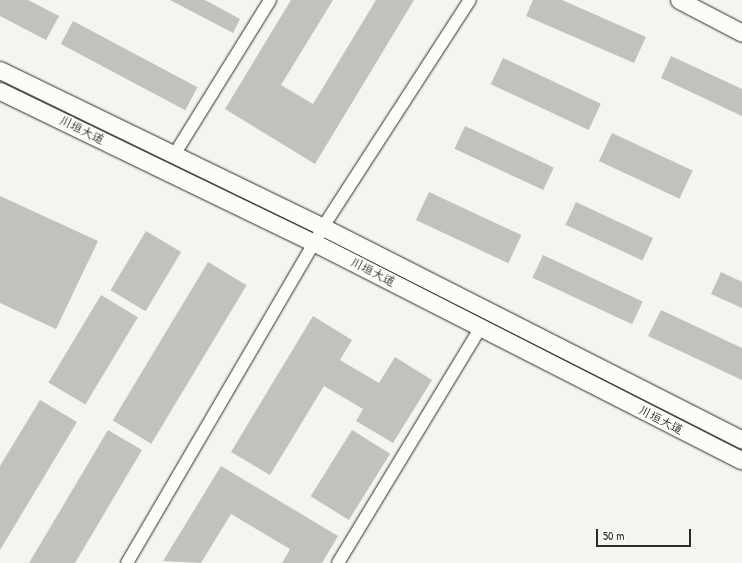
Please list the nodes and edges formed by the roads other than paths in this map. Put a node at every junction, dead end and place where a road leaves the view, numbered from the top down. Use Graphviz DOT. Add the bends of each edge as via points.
graph roads {
  1 [pos="270,0"];
  2 [pos="470,0"];
  3 [pos="679,0"];
  4 [pos="742,33"];
  5 [pos="0,70"];
  6 [pos="0,91"];
  7 [pos="174,155"];
  8 [pos="323,227"];
  9 [pos="315,243"];
  10 [pos="481,327"];
  11 [pos="742,440"];
  12 [pos="742,461"];
  13 [pos="127,563"];
  14 [pos="338,563"];
  1 -- 7 [label="street"];
  2 -- 8 [label="street"];
  3 -- 4 [label="main road"];
  5 -- 7 [label="main road, 川垣大道"];
  6 -- 9 [label="main road, 川垣大道"];
  7 -- 8 [label="main road, 川垣大道"];
  8 -- 9 [label="street"];
  8 -- 11 [label="main road, 川垣大道"];
  9 -- 10 [label="main road, 川垣大道"];
  9 -- 13 [label="street"];
  10 -- 12 [label="main road, 川垣大道"];
  10 -- 14 [label="street"];
}
